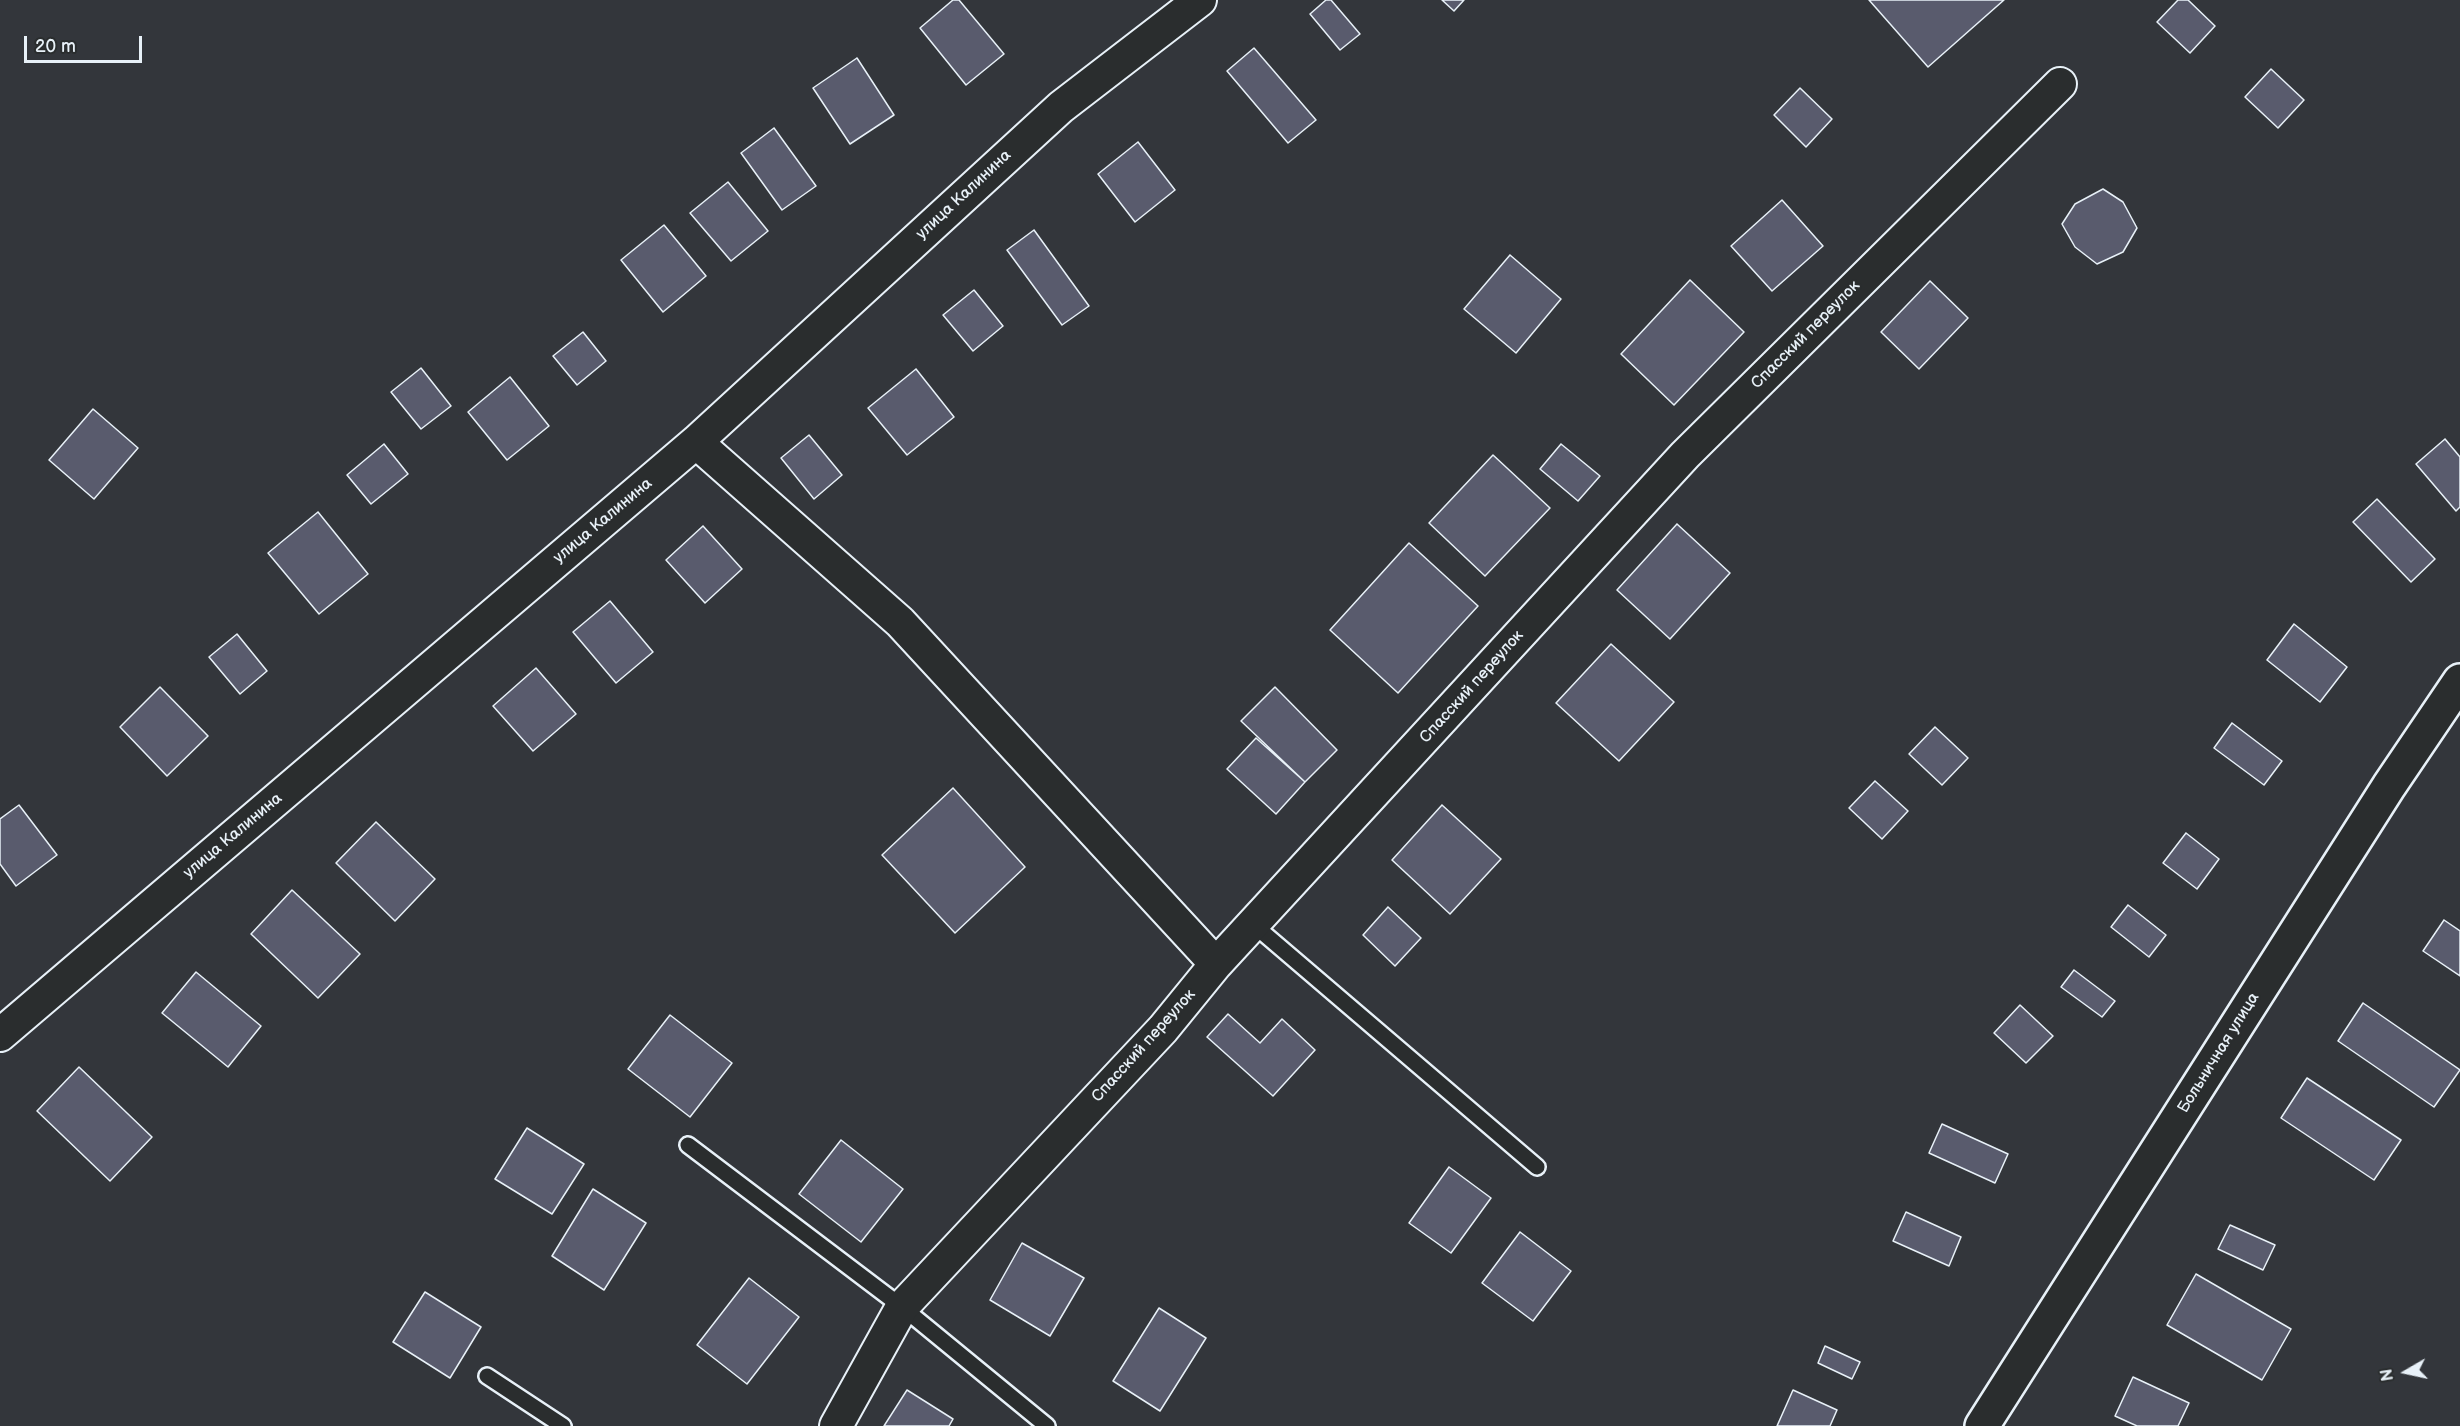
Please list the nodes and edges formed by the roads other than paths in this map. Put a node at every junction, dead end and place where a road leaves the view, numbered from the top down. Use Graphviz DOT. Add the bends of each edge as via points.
graph roads {
  1 [pos="1200,0"];
  2 [pos="2060,84"];
  3 [pos="696,442"];
  4 [pos="2460,681"];
  5 [pos="1254,925"];
  6 [pos="1216,964"];
  7 [pos="0,1035"];
  8 [pos="688,1145"];
  9 [pos="1537,1167"];
  10 [pos="902,1307"];
  11 [pos="487,1376"];
  12 [pos="563,1426"];
  13 [pos="836,1426"];
  14 [pos="1047,1426"];
  15 [pos="1982,1426"];
  1 -- 3 [label="street, улица Калинина" via="1060,107"];
  2 -- 5 [label="street, Спасский переулок" via="1685,455"];
  3 -- 6 [label="street" via="900,622"];
  3 -- 7 [label="street, улица Калинина"];
  4 -- 15 [label="street, Больничная улица" via="2389,786"];
  5 -- 6 [label="street, Спасский переулок"];
  5 -- 9 [label="lane"];
  6 -- 10 [label="street, Спасский переулок" via="1163,1029"];
  8 -- 10 [label="lane"];
  10 -- 13 [label="street, Спасский переулок"];
  10 -- 14 [label="lane"];
  11 -- 12 [label="lane"];
}
